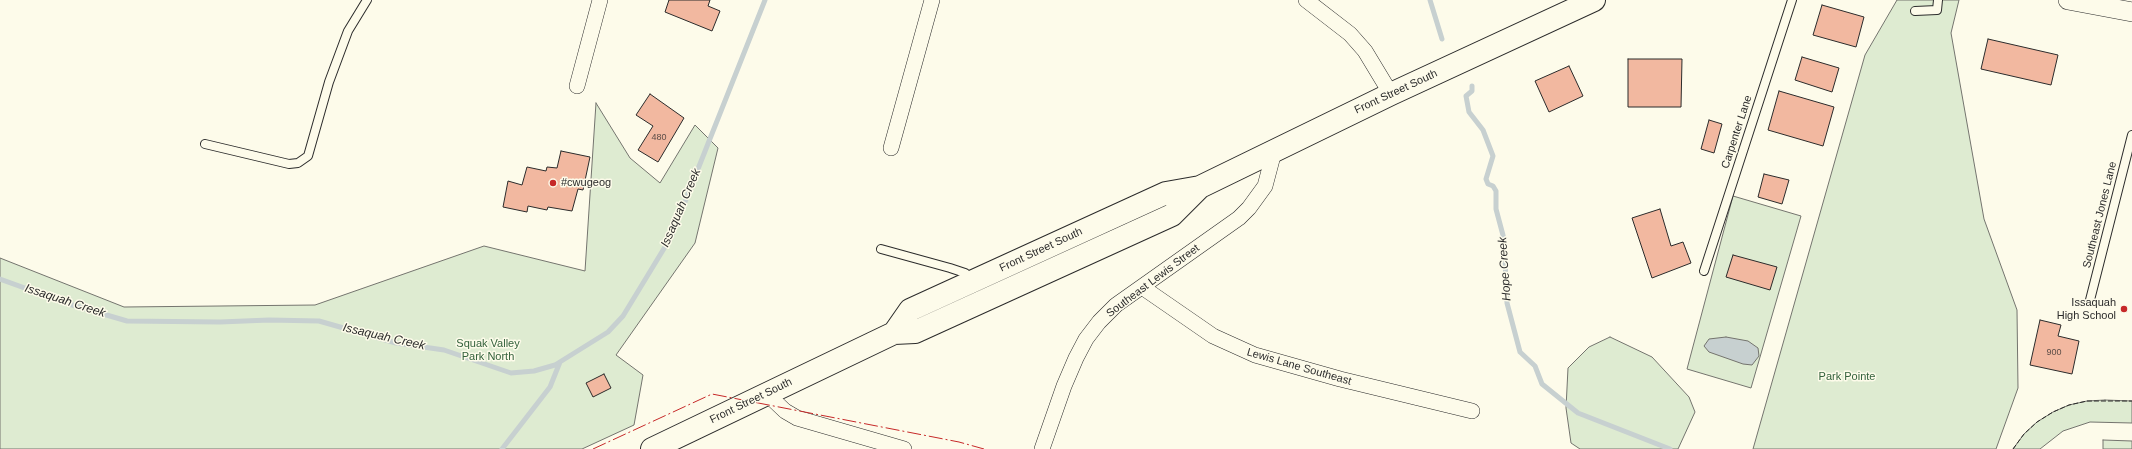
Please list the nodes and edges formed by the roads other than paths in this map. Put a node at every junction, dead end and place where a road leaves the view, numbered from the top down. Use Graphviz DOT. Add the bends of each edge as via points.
graph roads {
  1 [pos="367,0"];
  2 [pos="600,0"];
  3 [pos="932,0"];
  4 [pos="1306,0"];
  5 [pos="1594,0"];
  6 [pos="1792,0"];
  7 [pos="1938,0"];
  8 [pos="2068,0"];
  9 [pos="1915,11"];
  10 [pos="2132,12"];
  11 [pos="577,86"];
  12 [pos="1391,94"];
  13 [pos="2132,135"];
  14 [pos="205,144"];
  15 [pos="891,148"];
  16 [pos="1274,152"];
  17 [pos="1200,187"];
  18 [pos="881,249"];
  19 [pos="1039,252"];
  20 [pos="1704,271"];
  21 [pos="1048,272"];
  22 [pos="975,280"];
  23 [pos="1142,287"];
  24 [pos="2090,300"];
  25 [pos="894,333"];
  26 [pos="766,393"];
  27 [pos="1472,411"];
  28 [pos="652,449"];
  29 [pos="904,449"];
  30 [pos="1042,449"];
  1 -- 14 [label="lane" via="342,46 308,156 298,163 289,164"];
  2 -- 11 [label="street"];
  3 -- 15 [label="street"];
  4 -- 12 [label="street" via="1350,34 1365,51"];
  5 -- 12 [label="main road, Front Street South"];
  6 -- 20 [label="lane, Carpenter Lane"];
  7 -- 9 [label="lane" via="1937,10"];
  8 -- 10 [label="street"];
  12 -- 16 [label="main road, Front Street South"];
  13 -- 24 [label="lane, Southeast Jones Lane"];
  16 -- 17 [label="main road, Front Street South"];
  16 -- 23 [label="street, Southeast Lewis Street" via="1265,186 1249,208 1239,218"];
  17 -- 19 [label="main road, Front Street South" via="1166,192"];
  17 -- 21 [label="main road, Front Street South" via="1172,215"];
  18 -- 22 [label="lane" via="950,268"];
  19 -- 21 [label="main road"];
  19 -- 22 [label="main road, Front Street South"];
  21 -- 25 [label="main road, Front Street South" via="915,332"];
  22 -- 25 [label="main road, Front Street South" via="910,310"];
  23 -- 27 [label="street, Lewis Lane Southeast" via="1213,336 1254,355"];
  23 -- 30 [label="street, Southeast Lewis Street" via="1116,305 1086,339 1064,386"];
  25 -- 26 [label="main road, Front Street South"];
  26 -- 28 [label="main road, Front Street South"];
  26 -- 29 [label="street" via="785,411 797,418"];
}
